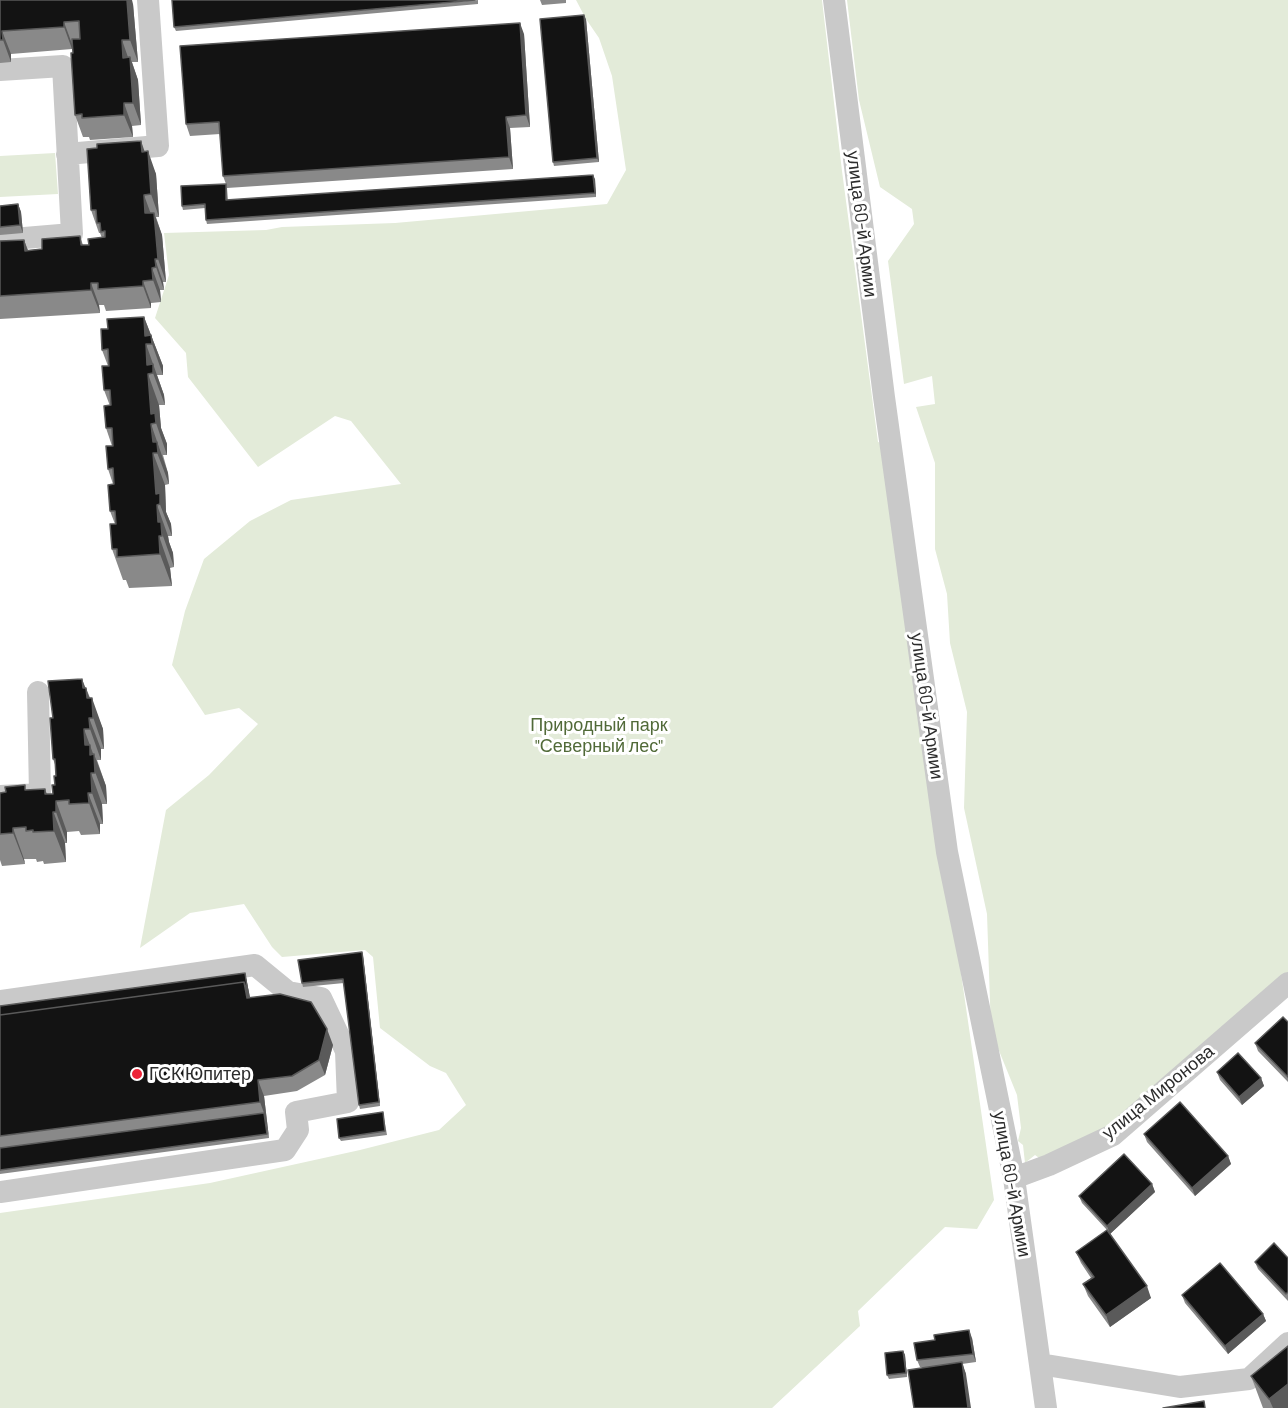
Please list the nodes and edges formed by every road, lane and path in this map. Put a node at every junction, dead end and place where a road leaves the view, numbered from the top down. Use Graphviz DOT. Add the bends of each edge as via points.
graph roads {
  1 [pos="148,0"];
  2 [pos="834,0"];
  3 [pos="0,70"];
  4 [pos="68,154"];
  5 [pos="0,240"];
  6 [pos="38,692"];
  7 [pos="0,796"];
  8 [pos="1288,983"];
  9 [pos="0,1001"];
  10 [pos="1014,1178"];
  11 [pos="0,1192"];
  12 [pos="1288,1343"];
  13 [pos="1040,1364"];
  14 [pos="1046,1408"];
  1 -- 4 [label="street" via="158,146"];
  2 -- 10 [label="street, улица 60-й Армии" via="947,852"];
  3 -- 4 [label="street" via="63,66"];
  4 -- 5 [label="street" via="72,234"];
  6 -- 7 [label="street" via="40,794"];
  8 -- 10 [label="street, улица Миронова" via="1113,1135"];
  9 -- 11 [label="street" via="255,965 288,992 321,998 346,1050 348,1102 296,1112 298,1130 285,1150"];
  10 -- 13 [label="street, улица 60-й Армии"];
  12 -- 13 [label="street" via="1249,1379 1180,1387"];
  13 -- 14 [label="street, улица 60-й Армии"];
}
